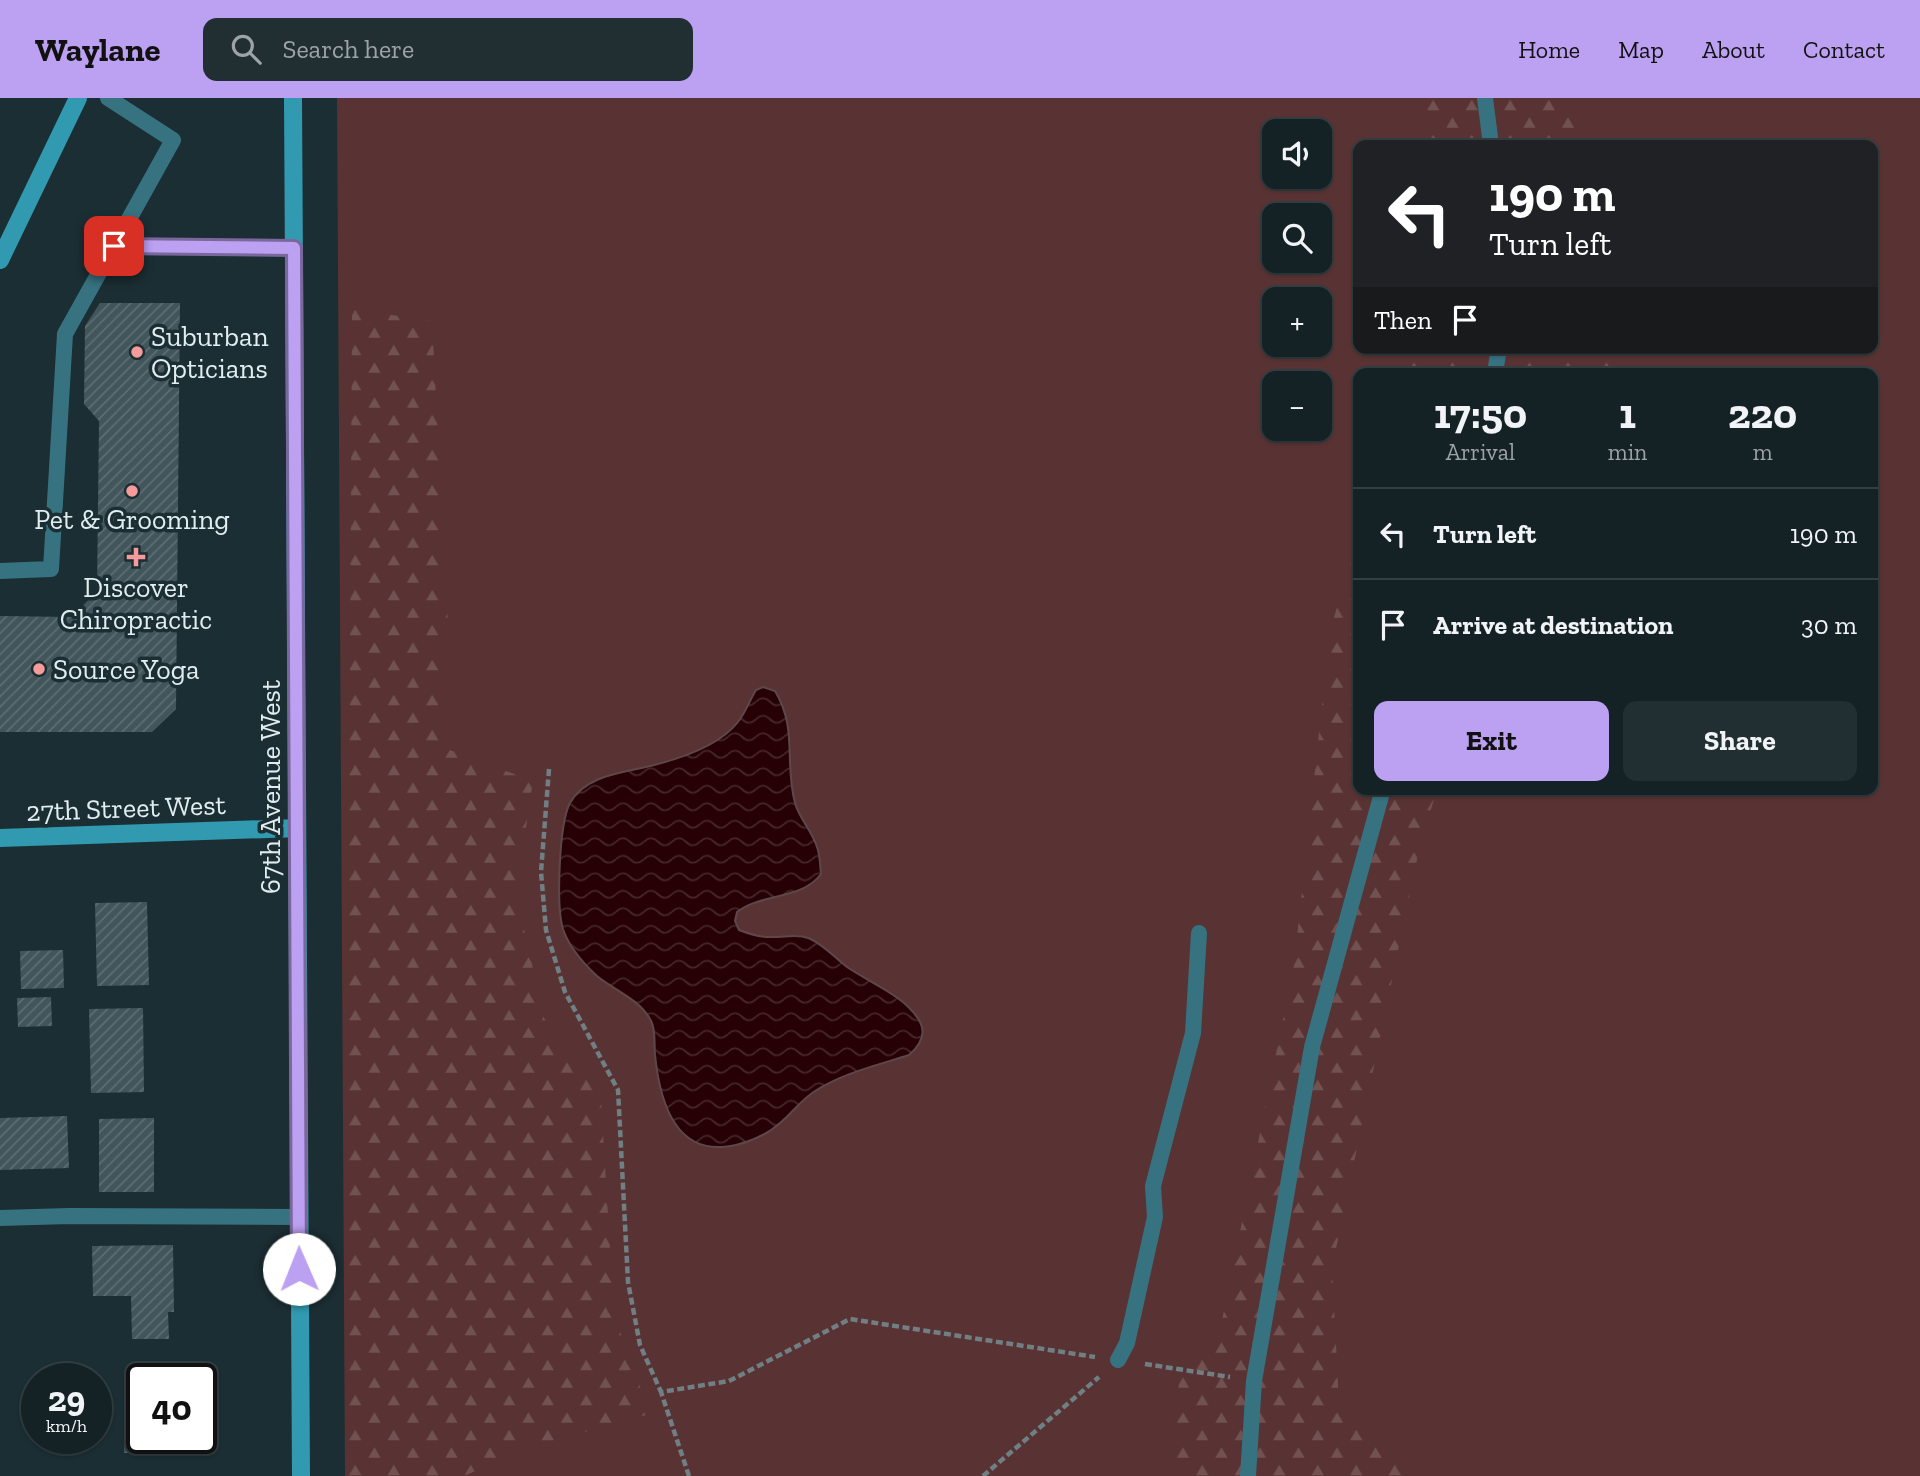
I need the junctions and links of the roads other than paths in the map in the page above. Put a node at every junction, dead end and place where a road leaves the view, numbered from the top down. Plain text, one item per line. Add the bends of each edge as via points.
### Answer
1 (78, 98) edge
2 (108, 98) edge
3 (293, 98) edge
4 (1485, 98) edge
5 (1490, 140) edge
6 (114, 246) junction
7 (294, 248) junction
8 (0, 260) edge
9 (0, 571) edge
10 (1381, 795) edge
11 (296, 828) junction
12 (0, 838) edge
13 (1199, 933) dead end
14 (298, 1217) junction
15 (0, 1218) edge
16 (1118, 1360) road end
17 (301, 1476) edge
18 (1248, 1476) edge

1 - 8 street
2 - 6 lane via 173,141
3 - 7 street, 67th Avenue West
4 - 5 lane
6 - 7 lane
6 - 9 lane via 65,334 51,569
7 - 11 street, 67th Avenue West
10 - 18 lane via 1312,1047 1254,1381
11 - 12 street, 27th Street West
11 - 14 street, 67th Avenue West
13 - 16 lane via 1192,1033 1153,1186 1155,1217 1127,1343
14 - 15 lane
14 - 17 street, 67th Avenue West

